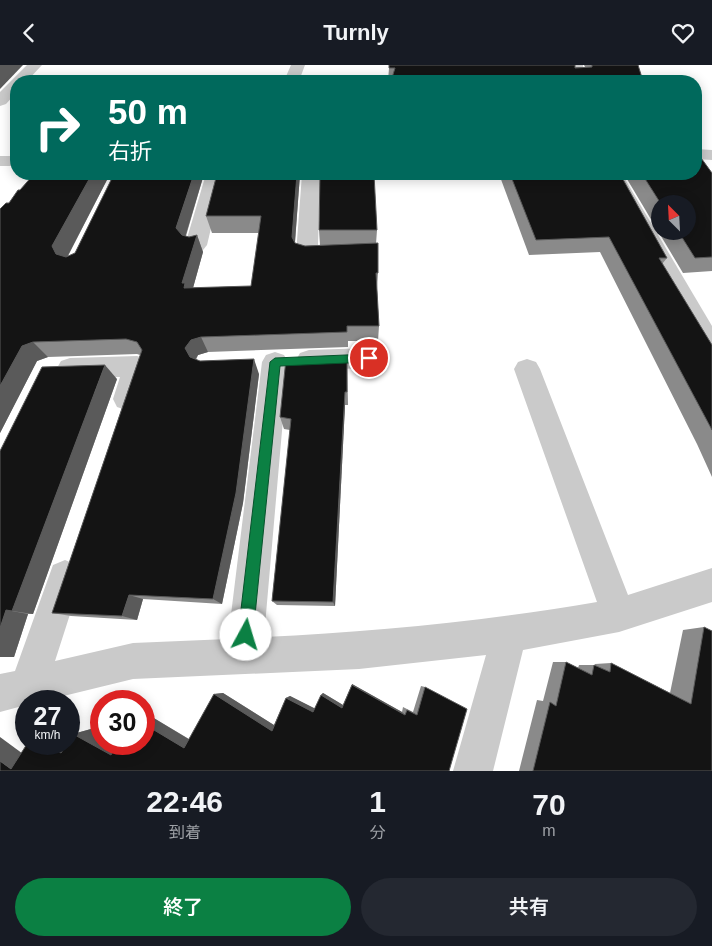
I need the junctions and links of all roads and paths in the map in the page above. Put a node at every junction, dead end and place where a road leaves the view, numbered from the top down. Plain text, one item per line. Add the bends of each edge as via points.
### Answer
1 (35, 65) edge
2 (25, 75) edge
3 (10, 90) edge
4 (0, 101) edge
5 (213, 180) edge
6 (310, 180) edge
7 (615, 180) edge
8 (196, 245) edge
9 (352, 253) edge
10 (712, 348) edge
11 (369, 358) dead end
12 (526, 369) dead end
13 (44, 378) edge
14 (118, 423) edge
15 (73, 555) edge
16 (712, 585) edge
17 (619, 615) junction
18 (508, 635) junction
19 (244, 654) junction
20 (14, 690) edge
21 (473, 771) edge

1 - 2 street
3 - 4 street
5 - 8 street
6 - 9 street via 307,254
7 - 10 street
11 - 19 street via 266,362
12 - 17 street
13 - 14 street via 48,369 137,366
15 - 20 street
16 - 17 street
17 - 18 street
18 - 19 street via 358,651
18 - 21 street
19 - 20 street via 133,661

